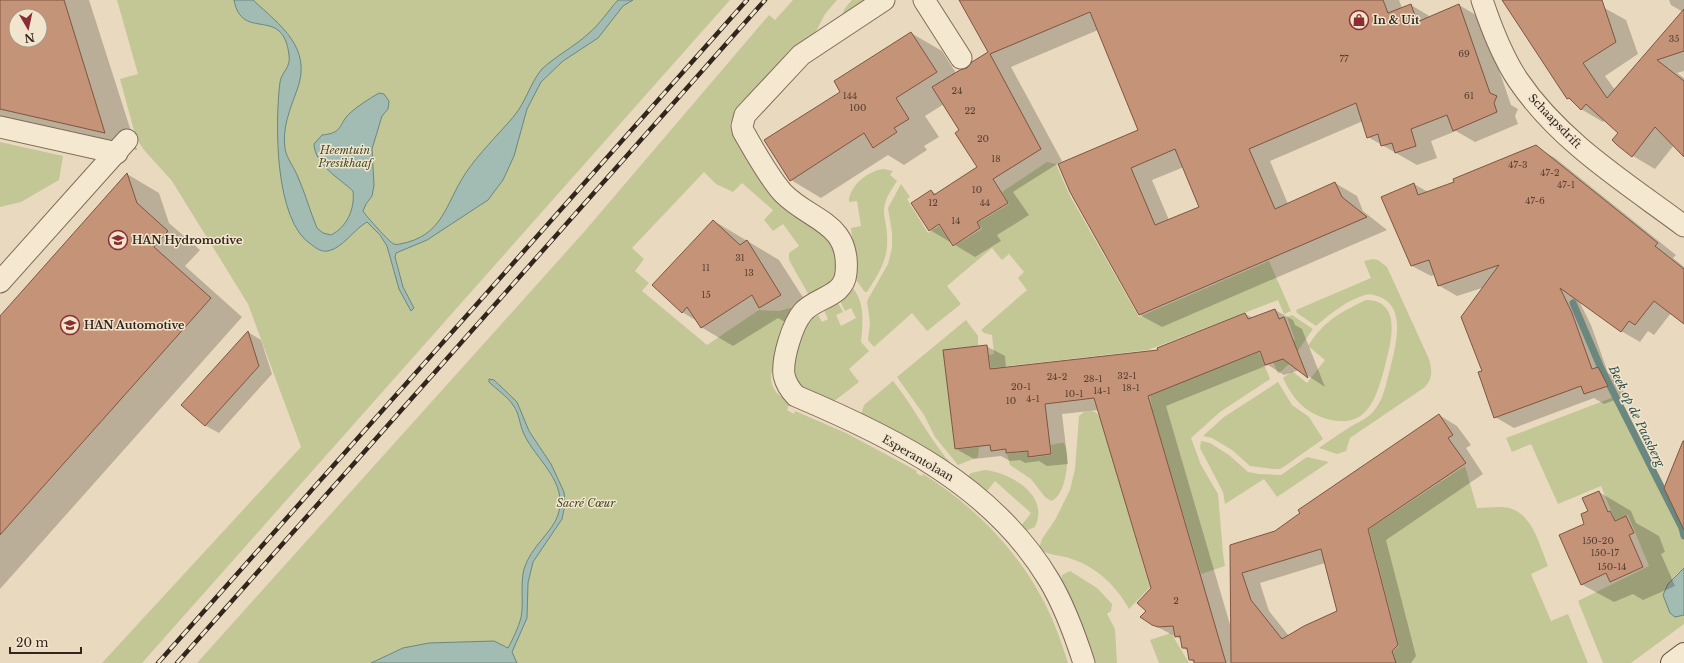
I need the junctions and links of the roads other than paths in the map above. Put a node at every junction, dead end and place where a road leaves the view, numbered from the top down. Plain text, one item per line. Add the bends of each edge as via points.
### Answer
1 (884, 0) edge
2 (924, 0) edge
3 (1482, 0) edge
4 (961, 58) dead end
5 (0, 126) edge
6 (1684, 226) edge
7 (0, 282) edge
8 (1684, 654) edge
9 (1084, 663) edge
10 (1672, 663) edge

1 - 9 street, Esperantolaan via 800,55 745,115 743,121 746,137 780,188 841,238 844,251 845,281 839,289 804,311 792,333 784,366 787,384 796,396 840,414 928,461 954,478 990,508 1047,576 1061,603
2 - 4 street
3 - 6 street, Schaapsdrift via 1517,79 1542,111 1572,142
5 - 7 street via 122,146
8 - 10 main road

